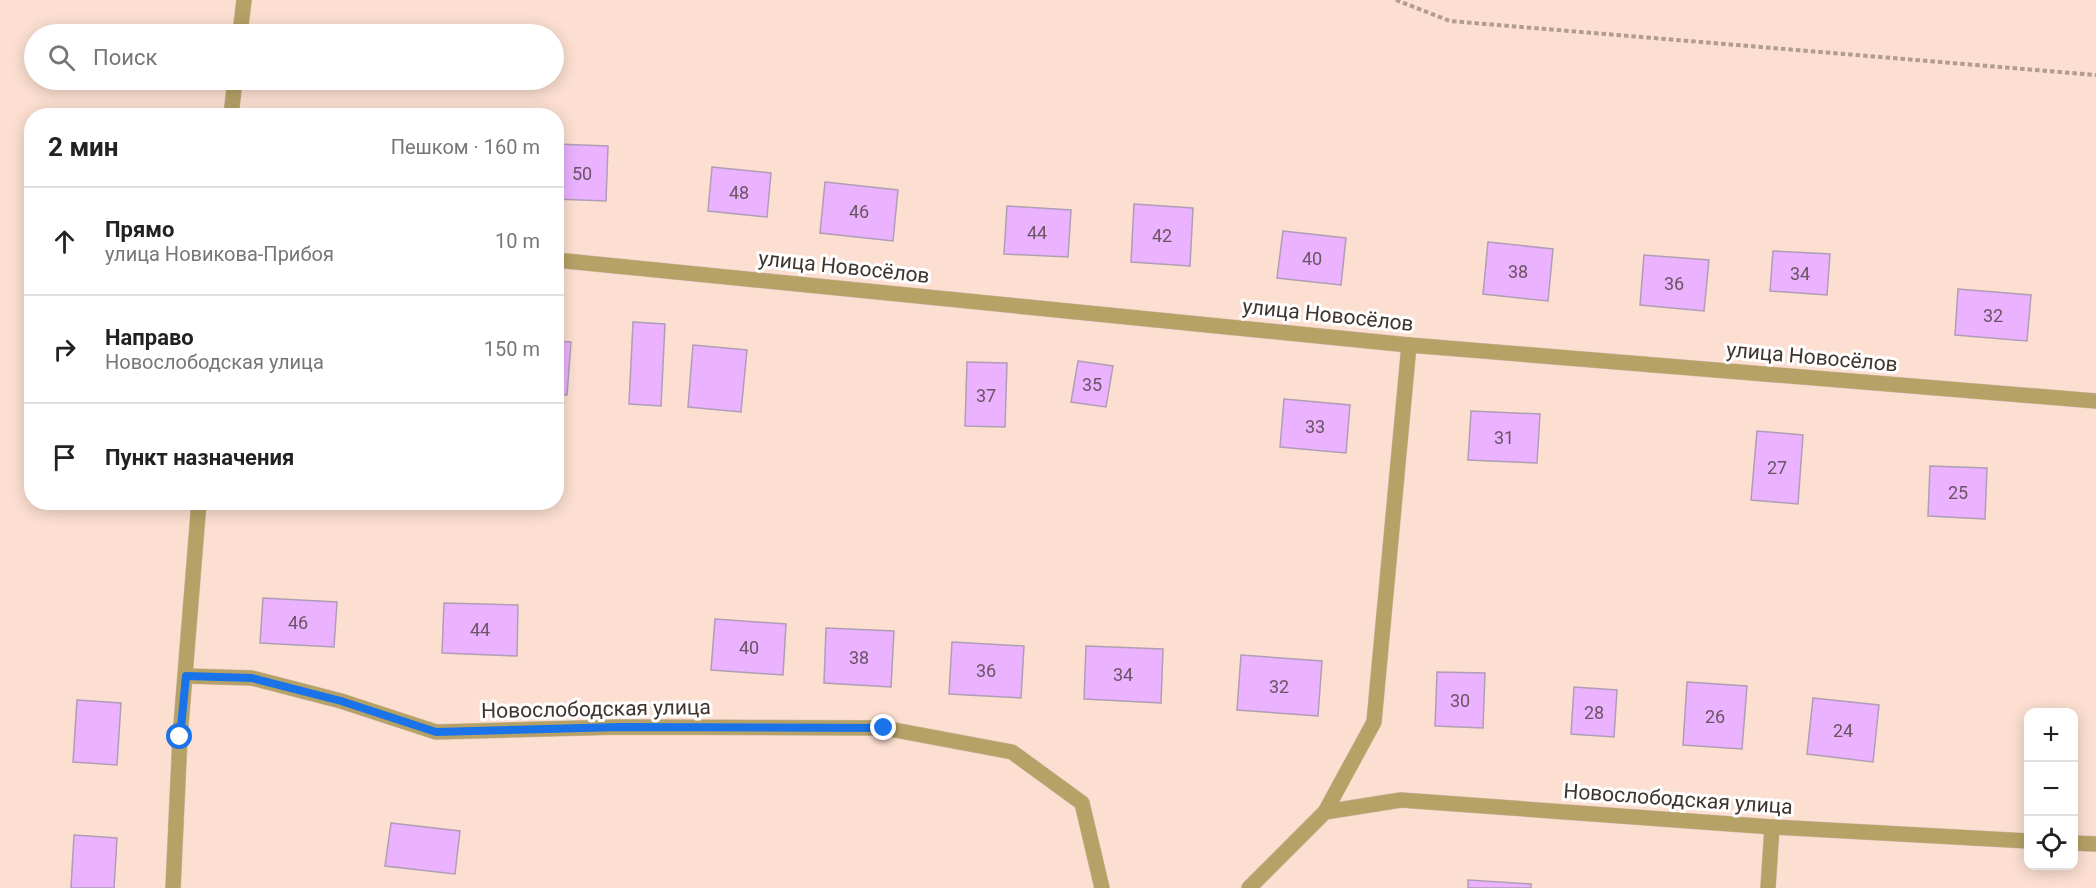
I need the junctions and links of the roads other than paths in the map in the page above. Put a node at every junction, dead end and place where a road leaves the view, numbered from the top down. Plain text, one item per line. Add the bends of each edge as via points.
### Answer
1 (244, 0) edge
2 (241, 24) edge
3 (234, 90) edge
4 (232, 108) edge
5 (564, 261) edge
6 (1409, 345) junction
7 (2096, 401) edge
8 (198, 510) edge
9 (186, 676) junction
10 (1325, 812) junction
11 (1772, 827) junction
12 (2024, 841) edge
13 (2078, 843) edge
14 (2096, 844) edge
15 (173, 888) edge
16 (1102, 888) edge
17 (1249, 888) edge
18 (1768, 888) edge

1 - 2 street
3 - 4 street
5 - 6 street, улица Новосёлов
6 - 7 street, улица Новосёлов
6 - 10 street via 1374,722
8 - 9 street
9 - 15 street
9 - 16 street, Новослободская улица via 252,678 436,732 620,727 884,728 1012,752 1082,803
10 - 11 street, Новослободская улица via 1401,800
10 - 17 street
11 - 12 street, Новослободская улица
11 - 18 street
13 - 14 street

